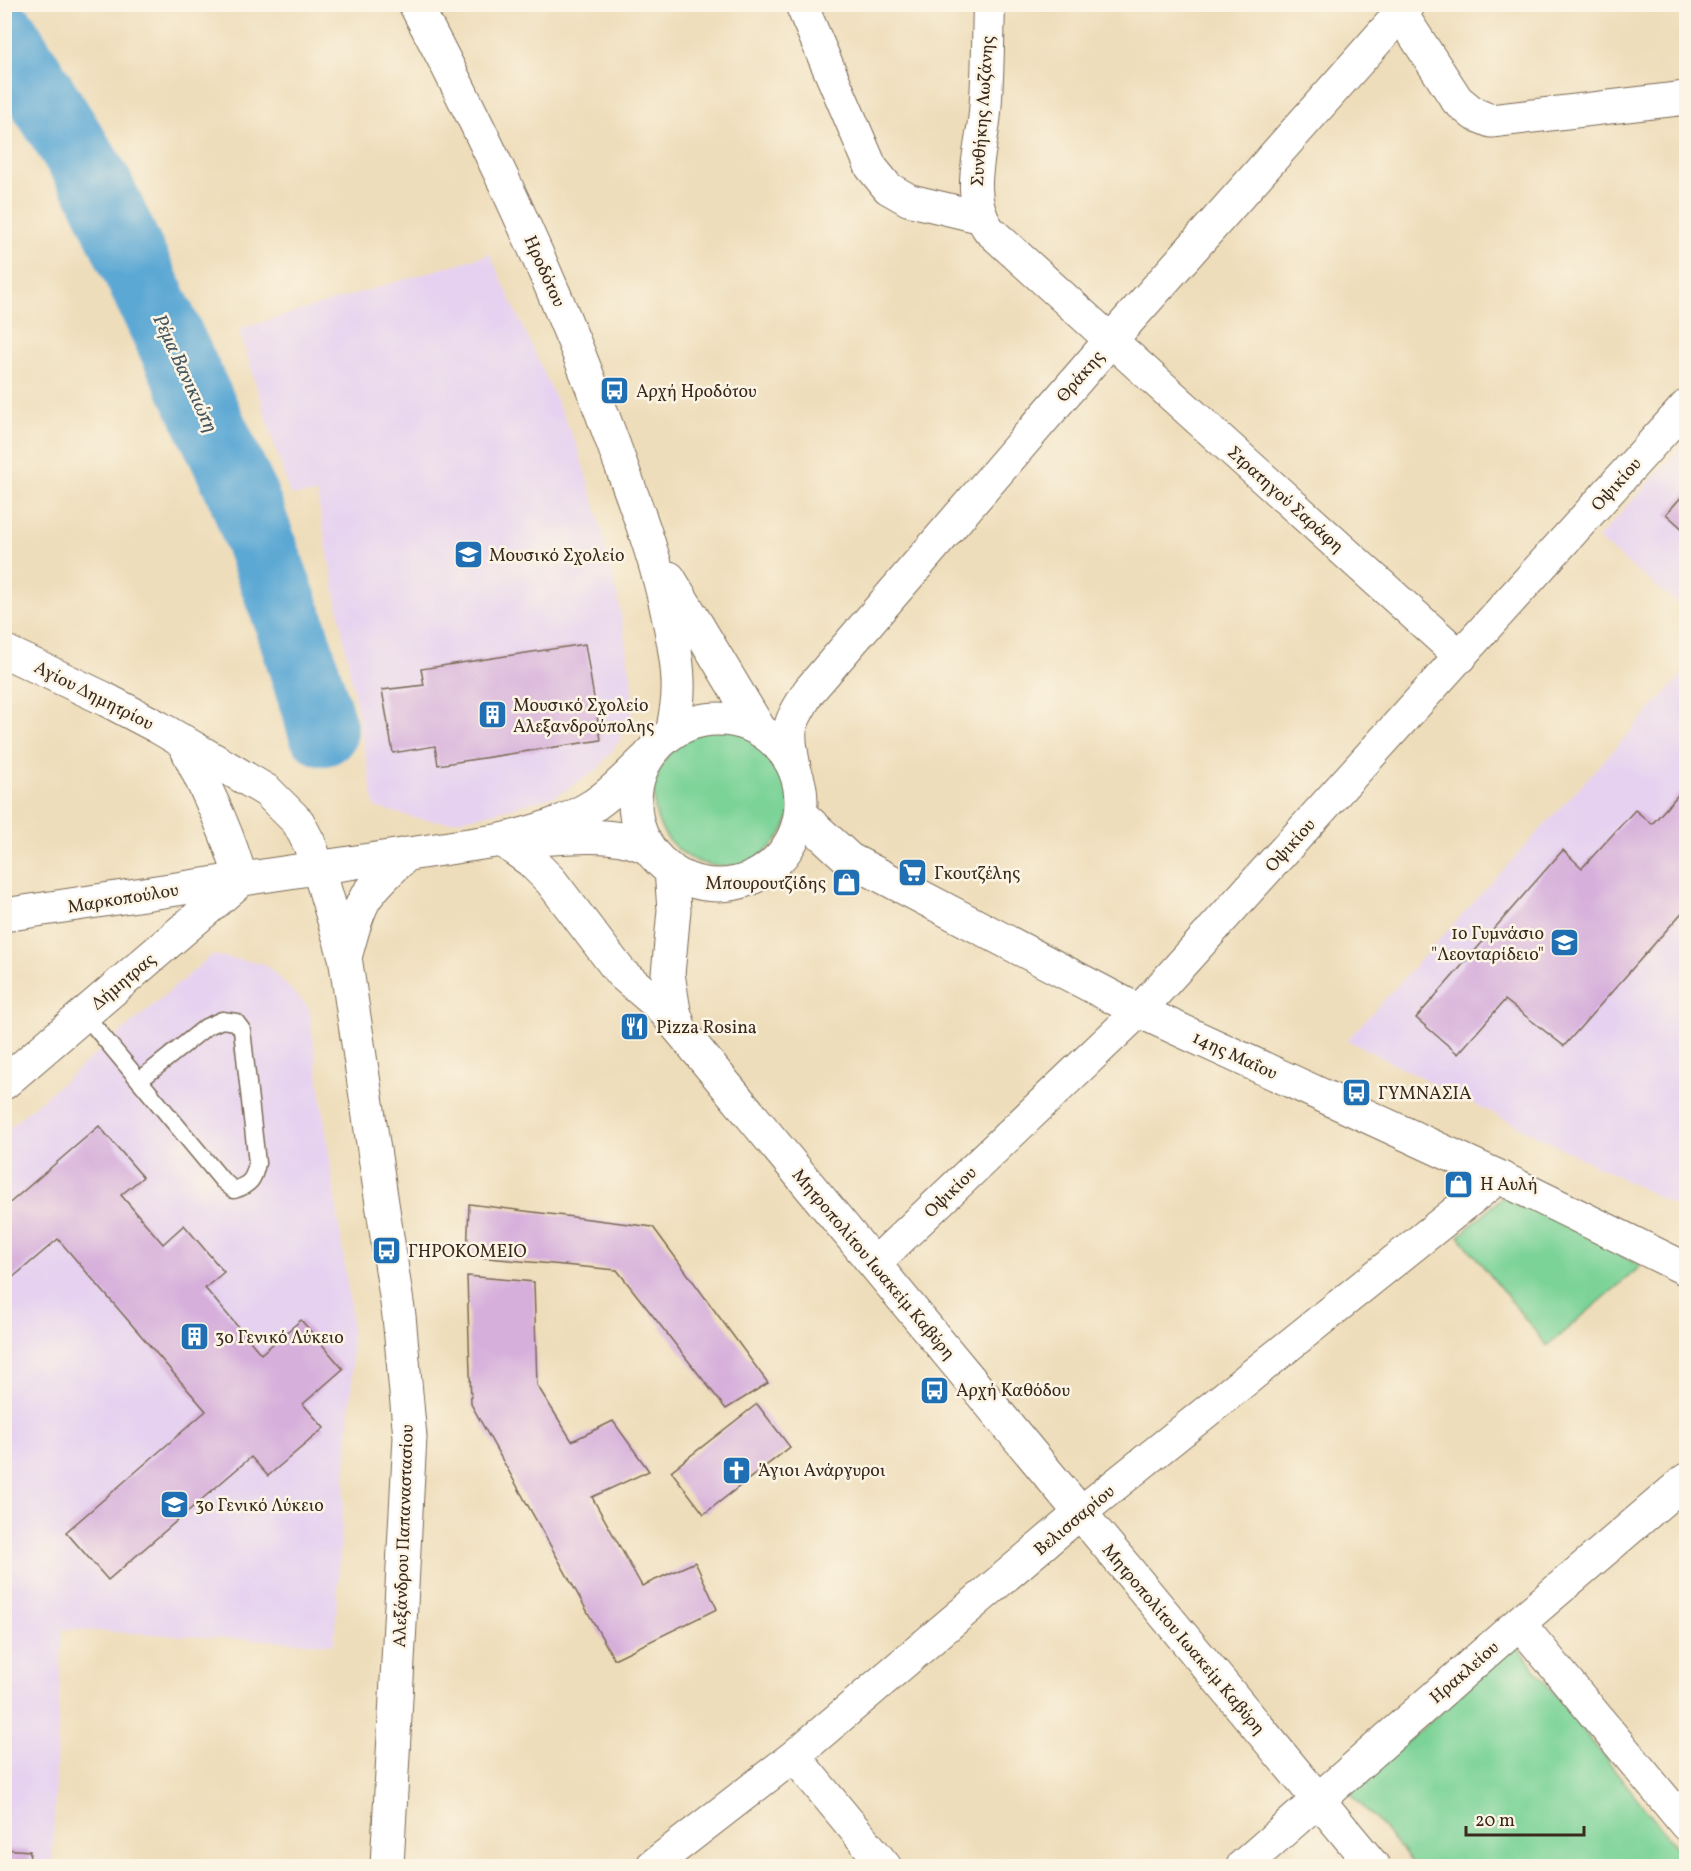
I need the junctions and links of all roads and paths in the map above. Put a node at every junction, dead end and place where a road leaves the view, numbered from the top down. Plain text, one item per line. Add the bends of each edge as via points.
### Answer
1 (415, 4) edge
2 (801, 4) edge
3 (989, 4) edge
4 (1400, 8) edge
5 (1686, 98) edge
6 (980, 218) junction
7 (1110, 341) junction
8 (1686, 406) edge
9 (651, 548) junction
10 (4, 651) edge
11 (1461, 657) junction
12 (760, 730) junction
13 (673, 732) junction
14 (183, 741) junction
15 (649, 755) junction
16 (794, 767) junction
17 (801, 815) junction
18 (502, 840) junction
19 (407, 854) junction
20 (660, 860) junction
21 (318, 867) junction
22 (241, 880) junction
23 (4, 915) edge
24 (345, 957) junction
25 (1139, 1011) junction
26 (84, 1014) junction
27 (680, 1030) junction
28 (140, 1080) junction
29 (4, 1083) edge
30 (1499, 1176) junction
31 (874, 1264) junction
32 (1686, 1269) edge
33 (1686, 1480) edge
34 (1080, 1513) junction
35 (1520, 1623) junction
36 (794, 1756) junction
37 (1318, 1801) junction
38 (1686, 1825) edge
39 (387, 1866) edge
40 (652, 1866) edge
41 (885, 1866) edge
42 (1243, 1866) edge
43 (1373, 1866) edge

1 - 9 street, Ηροδότου via 490,153 565,316
2 - 6 street via 871,167 888,188 909,200
3 - 6 street, Συνθήκης Λωζάνης via 985,112 976,176
4 - 5 street via 1457,100 1491,121
4 - 7 street, Θράκης
6 - 7 street via 999,241
7 - 11 street, Στρατηγού Σαράφη
7 - 16 street, Θράκης via 809,691 789,727
8 - 11 street, Οψικίου
9 - 12 street, Ηροδότου
9 - 13 street, Ηροδότου via 675,650 678,692
10 - 14 street, Αγίου Δημητρίου
11 - 25 street, Οψικίου
12 - 13 street via 716,719
12 - 16 street via 780,746
13 - 15 street
14 - 21 street, Αγίου Δημητρίου via 276,798 303,831
14 - 22 street via 223,825
15 - 18 street via 595,805 544,828
15 - 20 street via 638,778 634,803 638,827
16 - 17 street via 801,790
17 - 20 street via 792,841 774,863 751,879 724,885 696,882
17 - 25 street, 14ης Μαΐου via 849,859
18 - 19 street, Μαρκοπούλου
18 - 20 street via 585,837 638,843
18 - 27 street, Μητροπολίτου Ιωακείμ Καβύρη via 551,881 621,973 662,1008
19 - 21 street, Μαρκοπούλου
19 - 24 street, Αλεξάνδρου Παπαναστασίου via 365,900
20 - 27 street via 674,910 668,974
21 - 22 street, Μαρκοπούλου
21 - 24 street, Αλεξάνδρου Παπαναστασίου
22 - 23 street, Μαρκοπούλου
22 - 26 street, Δήμητρας
24 - 39 street, Αλεξάνδρου Παπαναστασίου via 399,1316 410,1437
25 - 30 street, 14ης Μαΐου
25 - 31 street, Οψικίου
26 - 28 lane
26 - 29 street, Δήμητρας
27 - 31 street, Μητροπολίτου Ιωακείμ Καβύρη
28 - 28 lane via 222,1180 234,1190 247,1186 257,1163 242,1030 236,1022 222,1020 206,1027
30 - 32 street, 14ης Μαΐου
30 - 34 street, Βελισσαρίου
31 - 34 street, Μητροπολίτου Ιωακείμ Καβύρη
33 - 35 street, Ηρακλείου
34 - 36 street, Βελισσαρίου
34 - 37 street, Μητροπολίτου Ιωακείμ Καβύρη
35 - 37 street, Ηρακλείου
35 - 38 street
36 - 40 street, Βελισσαρίου
36 - 41 street
37 - 42 street, Ηρακλείου
37 - 43 street, Μητροπολίτου Ιωακείμ Καβύρη

